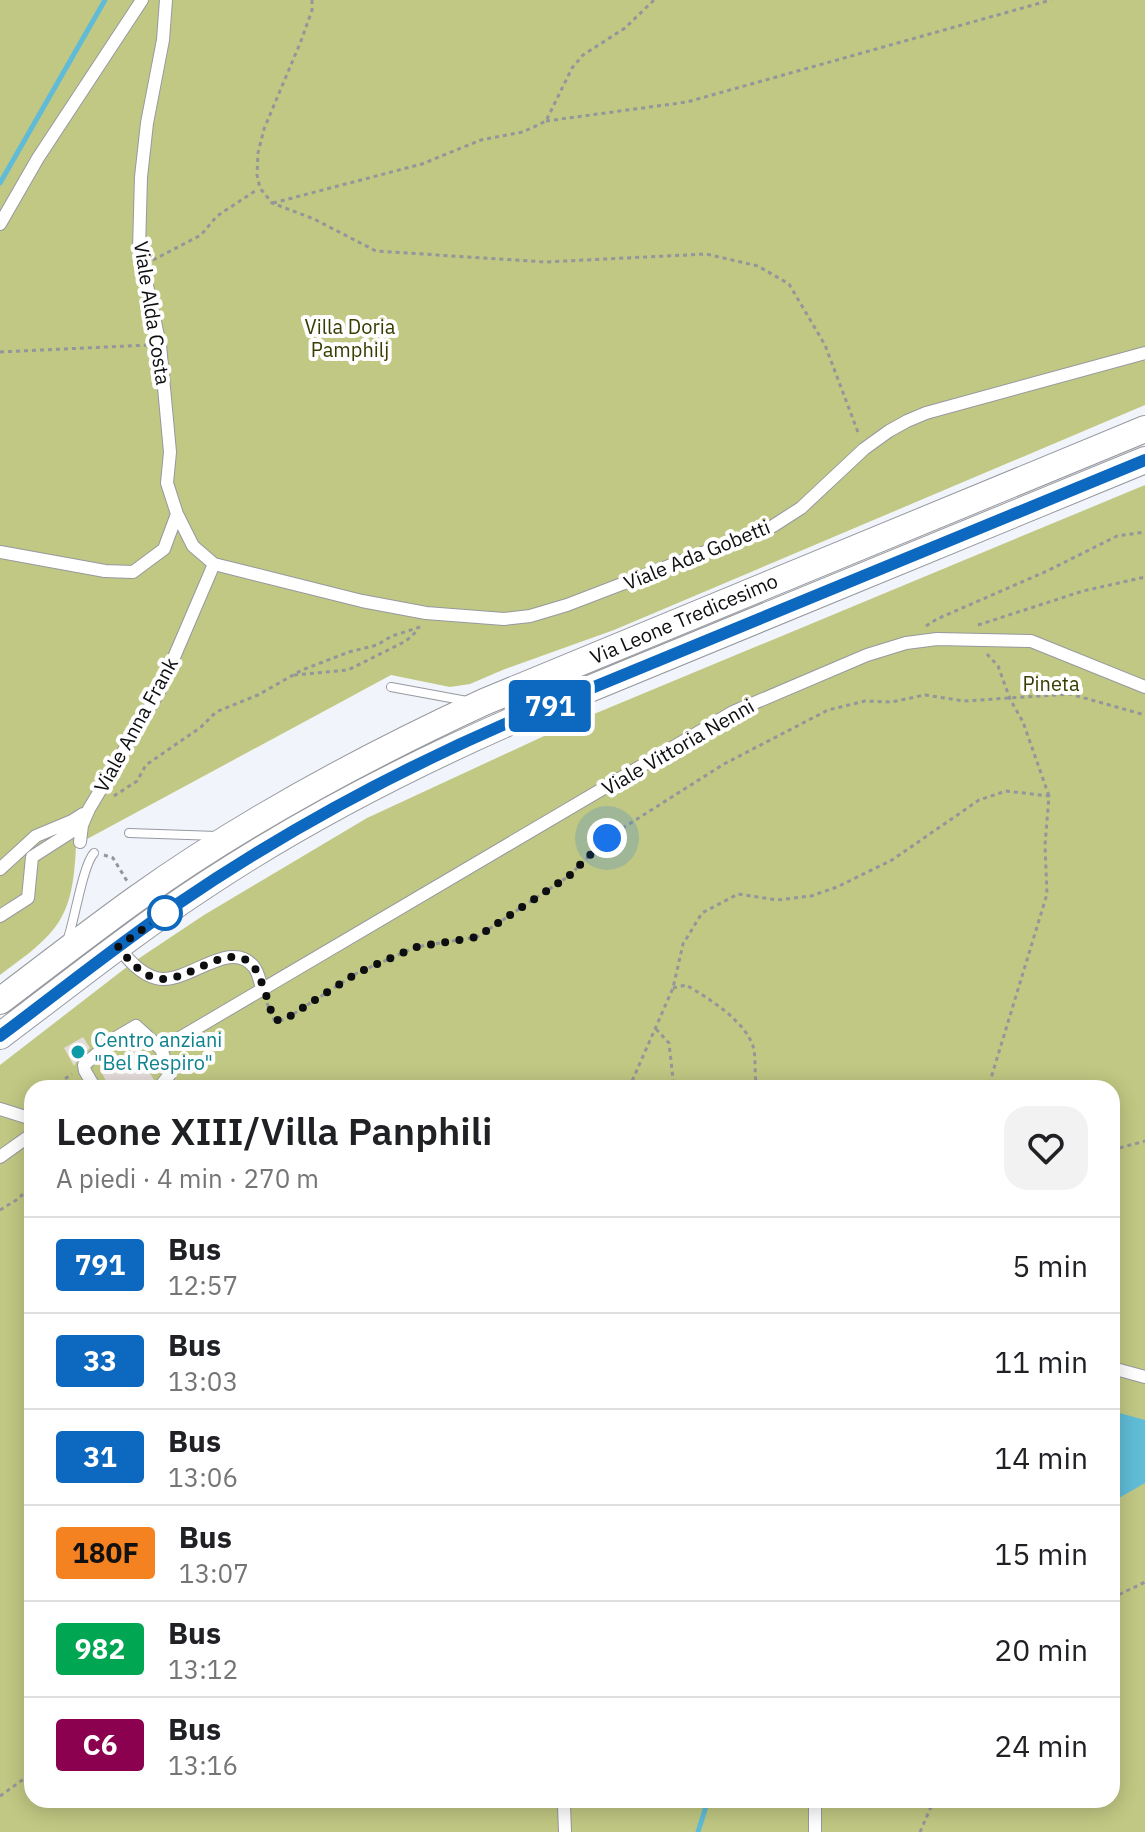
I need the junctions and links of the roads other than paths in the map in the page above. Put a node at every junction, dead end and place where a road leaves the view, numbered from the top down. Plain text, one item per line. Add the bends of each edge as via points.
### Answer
1 (142, 0) edge
2 (166, 0) edge
3 (0, 224) edge
4 (1145, 353) edge
5 (1145, 429) edge
6 (1145, 460) edge
7 (177, 514) junction
8 (0, 552) edge
9 (214, 564) junction
10 (391, 687) dead end
11 (1145, 687) edge
12 (484, 702) junction
13 (89, 809) junction
14 (82, 825) junction
15 (129, 833) dead end
16 (230, 837) junction
17 (80, 842) dead end
18 (94, 853) road end
19 (0, 869) edge
20 (0, 916) edge
21 (118, 947) junction
22 (63, 954) junction
23 (263, 991) junction
24 (0, 1001) edge
25 (0, 1036) edge
26 (161, 1049) junction
27 (90, 1080) edge
28 (165, 1080) edge
29 (0, 1109) edge
30 (24, 1116) edge
31 (24, 1140) edge
32 (0, 1157) edge
33 (1120, 1370) edge
34 (1145, 1377) edge
35 (564, 1808) edge
36 (815, 1808) edge
37 (565, 1832) edge
38 (815, 1832) edge

1 - 3 street
2 - 7 street, Viale Alda Costa via 141,177 139,249 160,345 170,452 167,483
4 - 9 street, Viale Ada Gobetti via 926,413 864,449 801,508 773,526 530,616 426,613
5 - 12 main road, Via Leone Tredicesimo
6 - 21 main road, Via Leone Tredicesimo via 428,759 276,841
7 - 8 street via 164,549 133,572
7 - 9 street, Viale Alda Costa via 193,546
9 - 13 street, Viale Anna Frank via 160,690
10 - 12 lane
11 - 23 street, Viale Vittoria Nenni via 1031,641 937,639 867,655 733,712
12 - 16 main road, Via Leone Tredicesimo via 381,751
13 - 14 street, Viale Anna Frank
13 - 19 street via 36,836
14 - 17 street, Viale Anna Frank
14 - 20 street via 32,857 28,898
15 - 16 lane
16 - 22 main road, Via Leone Tredicesimo
18 - 22 lane via 87,862
21 - 23 street via 143,972 162,979 178,978 217,960 243,959 255,968
21 - 25 main road, Via Leone Tredicesimo
22 - 24 main road, Via Leone Tredicesimo
23 - 26 street, Viale Vittoria Nenni
26 - 27 street via 136,1026 84,1065
26 - 28 street via 170,1074
29 - 30 street
31 - 32 street
33 - 34 street
35 - 37 street
36 - 38 street

